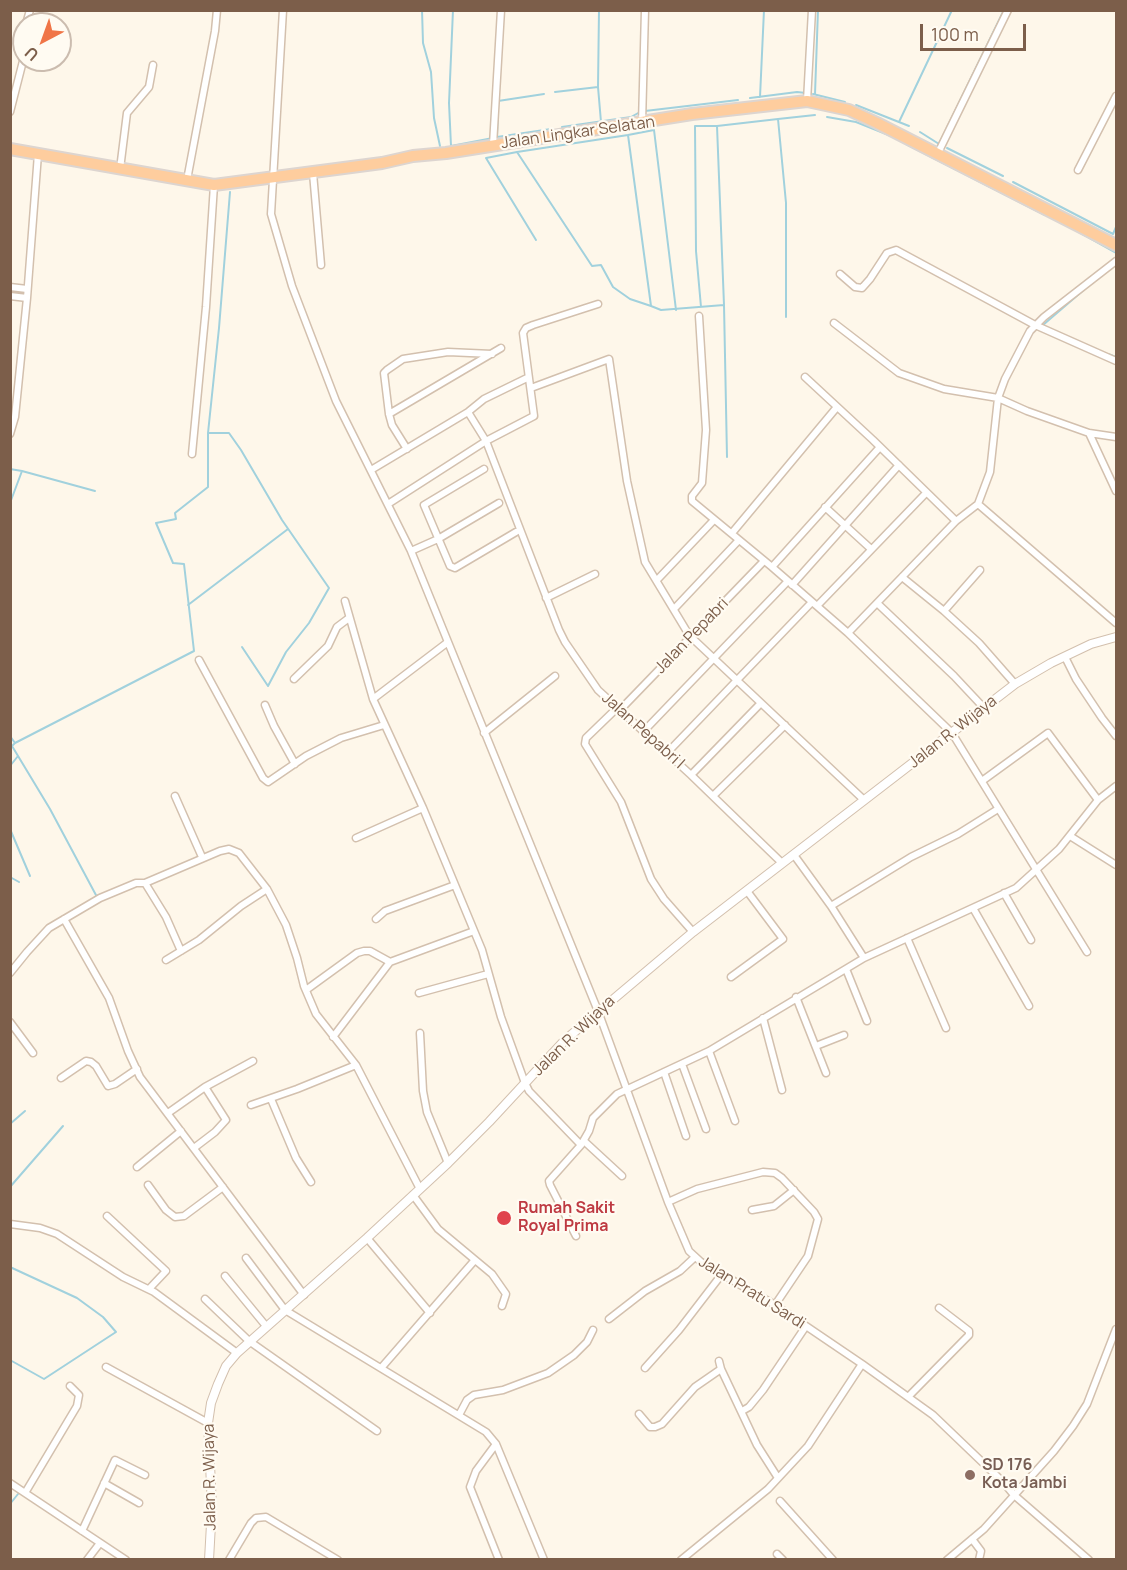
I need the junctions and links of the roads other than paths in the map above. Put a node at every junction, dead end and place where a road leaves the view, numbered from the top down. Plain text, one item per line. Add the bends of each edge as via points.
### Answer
1 (217, 10) edge
2 (283, 10) edge
3 (501, 10) edge
4 (645, 10) edge
5 (812, 10) edge
6 (1008, 10) edge
7 (153, 65) dead end
8 (14, 85) edge
9 (1116, 96) edge
10 (807, 101) junction
11 (10, 112) edge
12 (642, 124) junction
13 (493, 145) junction
14 (10, 149) edge
15 (938, 153) junction
16 (38, 154) junction
17 (120, 169) junction
18 (1078, 170) dead end
19 (313, 172) junction
20 (273, 178) junction
21 (187, 181) junction
22 (214, 185) junction
23 (1116, 245) edge
24 (1116, 261) edge
25 (321, 265) dead end
26 (840, 274) dead end
27 (10, 287) edge
28 (27, 289) junction
29 (10, 296) edge
30 (27, 298) junction
31 (598, 304) dead end
32 (699, 316) dead end
33 (834, 323) dead end
34 (1035, 325) junction
35 (501, 348) dead end
36 (492, 354) junction
37 (1116, 361) edge
38 (805, 377) dead end
39 (527, 378) junction
40 (531, 388) junction
41 (998, 398) junction
42 (837, 407) junction
43 (468, 411) junction
44 (389, 414) junction
45 (13, 417) edge
46 (1089, 433) junction
47 (10, 434) edge
48 (1116, 437) edge
49 (486, 441) junction
50 (880, 447) junction
51 (407, 449) junction
52 (192, 454) dead end
53 (899, 465) junction
54 (484, 469) dead end
55 (370, 470) junction
56 (1116, 491) edge
57 (926, 493) junction
58 (499, 503) dead end
59 (388, 504) junction
60 (978, 504) junction
61 (825, 507) junction
62 (713, 521) junction
63 (956, 521) junction
64 (845, 525) junction
65 (516, 532) dead end
66 (732, 533) junction
67 (438, 539) junction
68 (739, 540) junction
69 (871, 549) junction
70 (411, 551) junction
71 (764, 561) junction
72 (772, 567) junction
73 (980, 570) dead end
74 (595, 574) dead end
75 (902, 577) junction
76 (657, 580) junction
77 (790, 583) junction
78 (546, 598) junction
79 (345, 601) dead end
80 (877, 603) junction
81 (815, 604) junction
82 (674, 609) junction
83 (944, 611) junction
84 (349, 618) junction
85 (1116, 623) edge
86 (848, 633) junction
87 (691, 637) junction
88 (1116, 637) edge
89 (448, 642) junction
90 (714, 657) junction
91 (1065, 657) junction
92 (199, 660) dead end
93 (555, 676) dead end
94 (294, 679) dead end
95 (739, 681) junction
96 (1015, 684) junction
97 (373, 699) junction
98 (761, 703) junction
99 (265, 705) dead end
100 (984, 708) junction
101 (618, 710) junction
102 (384, 725) junction
103 (785, 725) junction
104 (643, 732) junction
105 (484, 733) junction
106 (952, 733) junction
107 (1116, 736) edge
108 (667, 753) junction
109 (295, 764) junction
110 (691, 775) junction
111 (982, 781) junction
112 (1116, 786) edge
113 (175, 796) dead end
114 (713, 796) junction
115 (864, 800) junction
116 (1098, 800) junction
117 (423, 808) junction
118 (999, 809) junction
119 (1070, 836) junction
120 (356, 838) dead end
121 (794, 855) junction
122 (202, 857) junction
123 (782, 863) junction
124 (1116, 865) edge
125 (1036, 871) junction
126 (145, 883) junction
127 (455, 885) junction
128 (267, 889) junction
129 (747, 891) junction
130 (1004, 893) junction
131 (831, 906) junction
132 (973, 908) junction
133 (64, 919) junction
134 (376, 919) dead end
135 (474, 931) junction
136 (693, 932) junction
137 (907, 938) junction
138 (1031, 940) dead end
139 (181, 951) junction
140 (1087, 952) dead end
141 (864, 958) junction
142 (166, 960) dead end
143 (390, 962) junction
144 (846, 969) junction
145 (10, 973) edge
146 (488, 974) junction
147 (731, 977) dead end
148 (306, 990) junction
149 (419, 993) dead end
150 (796, 997) junction
151 (1029, 1006) dead end
152 (598, 1011) junction
153 (763, 1018) junction
154 (867, 1021) dead end
155 (10, 1022) edge
156 (946, 1028) dead end
157 (420, 1033) dead end
158 (844, 1035) dead end
159 (333, 1037) junction
160 (816, 1046) junction
161 (709, 1051) junction
162 (33, 1053) dead end
163 (253, 1061) dead end
164 (682, 1064) junction
165 (356, 1065) junction
166 (137, 1069) junction
167 (664, 1072) junction
168 (826, 1073) dead end
169 (61, 1078) dead end
170 (525, 1083) junction
171 (205, 1087) junction
172 (625, 1089) junction
173 (782, 1090) dead end
174 (271, 1099) junction
175 (251, 1105) dead end
176 (168, 1113) junction
177 (735, 1121) dead end
178 (706, 1130) dead end
179 (181, 1131) junction
180 (686, 1136) dead end
181 (582, 1143) junction
182 (194, 1148) junction
183 (448, 1163) junction
184 (137, 1167) dead end
185 (622, 1176) dead end
186 (311, 1182) dead end
187 (148, 1185) dead end
188 (223, 1187) junction
189 (420, 1189) junction
190 (794, 1190) junction
191 (413, 1195) junction
192 (668, 1202) junction
193 (752, 1210) dead end
194 (107, 1216) dead end
195 (10, 1224) edge
196 (576, 1236) dead end
197 (367, 1238) junction
198 (694, 1257) junction
199 (246, 1258) dead end
200 (474, 1261) junction
201 (722, 1275) junction
202 (225, 1276) dead end
203 (149, 1289) junction
204 (304, 1295) junction
205 (206, 1299) dead end
206 (775, 1305) junction
207 (502, 1306) dead end
208 (939, 1308) dead end
209 (285, 1310) junction
210 (430, 1313) junction
211 (609, 1319) dead end
212 (266, 1326) junction
213 (806, 1326) junction
214 (1116, 1329) edge
215 (593, 1330) dead end
216 (249, 1341) junction
217 (237, 1353) junction
218 (719, 1361) dead end
219 (862, 1364) junction
220 (106, 1367) dead end
221 (382, 1367) junction
222 (645, 1368) dead end
223 (720, 1369) junction
224 (70, 1386) dead end
225 (908, 1397) junction
226 (742, 1412) junction
227 (639, 1414) dead end
228 (459, 1415) junction
229 (208, 1423) junction
230 (377, 1431) dead end
231 (496, 1444) junction
232 (145, 1475) dead end
233 (778, 1478) junction
234 (10, 1483) edge
235 (104, 1483) junction
236 (25, 1493) junction
237 (1014, 1495) junction
238 (780, 1502) dead end
239 (138, 1503) dead end
240 (82, 1532) junction
241 (972, 1539) junction
242 (100, 1543) junction
243 (777, 1554) dead end
244 (87, 1560) edge
245 (126, 1560) edge
246 (208, 1560) edge
247 (229, 1560) edge
248 (338, 1560) edge
249 (499, 1560) edge
250 (544, 1560) edge
251 (681, 1560) edge
252 (783, 1560) edge
253 (833, 1560) edge
254 (947, 1560) edge
255 (979, 1560) edge
256 (1089, 1560) edge

1 - 21 street
2 - 20 street, Jalan Pratu Sardi
3 - 13 street
4 - 12 street
5 - 10 street
6 - 15 street
7 - 17 street via 149,87 127,113
8 - 11 street
9 - 18 street
10 - 12 highway, Jalan Lingkar Selatan via 692,114
10 - 15 highway, Jalan Lingkar Selatan via 849,110
12 - 13 highway, Jalan Lingkar Selatan
13 - 19 highway, Jalan Lingkar Selatan
14 - 16 highway, Jalan Lingkar Selatan
15 - 23 highway, Jalan Lingkar Selatan
16 - 17 highway, Jalan Lingkar Selatan
16 - 28 street
17 - 21 highway, Jalan Lingkar Selatan
19 - 20 highway, Jalan Lingkar Selatan
19 - 25 street
20 - 22 highway, Jalan Lingkar Selatan
20 - 55 street, Jalan Pratu Sardi via 271,214 292,286 336,401
21 - 22 highway, Jalan Lingkar Selatan
22 - 52 street
24 - 34 street
26 - 34 street via 862,288 887,253 896,250
27 - 28 street
28 - 30 street
29 - 30 street
30 - 45 street
31 - 39 street via 526,328 523,333
32 - 62 street via 706,430 702,483 691,499
33 - 41 street via 899,373 944,390
34 - 37 street
34 - 41 street via 1023,341
35 - 36 street
36 - 44 street
36 - 44 street via 448,352 404,359 384,373
38 - 42 street
39 - 40 street
39 - 43 street
40 - 49 street via 534,416
40 - 76 street via 609,359 642,553
41 - 46 street
41 - 60 street via 990,472
42 - 50 street
42 - 66 street
43 - 49 street, Jalan Pepabri I
43 - 51 street
44 - 51 street
45 - 47 street
46 - 48 street
46 - 56 street
49 - 59 street
49 - 78 street, Jalan Pepabri I
50 - 53 street
50 - 61 street
51 - 55 street
53 - 57 street
53 - 64 street
54 - 67 street via 426,504 424,509
55 - 59 street, Jalan Pratu Sardi
57 - 63 street
57 - 69 street
58 - 67 street
59 - 70 street, Jalan Pratu Sardi
60 - 63 street
60 - 85 street
61 - 64 street
61 - 72 street
62 - 66 street
62 - 76 street
63 - 75 street
64 - 69 street
64 - 77 street
65 - 67 street via 454,569
66 - 68 street
67 - 70 street
68 - 71 street
68 - 82 street
69 - 81 street
70 - 89 street, Jalan Pratu Sardi
71 - 72 street
71 - 87 street, Jalan Pepabri
72 - 77 street
73 - 83 street
74 - 78 street
75 - 80 street
75 - 83 street
76 - 82 street
77 - 81 street
77 - 90 street
78 - 101 street, Jalan Pepabri I via 565,642 598,690
79 - 84 street
80 - 86 street
80 - 100 street
81 - 86 street
81 - 95 street
82 - 87 street
83 - 96 street
84 - 94 street via 337,627 328,646
84 - 97 street
86 - 106 street
87 - 90 street
87 - 101 street, Jalan Pepabri
88 - 91 street, Jalan R. Wijaya
89 - 97 street
89 - 105 street, Jalan Pratu Sardi
90 - 95 street
90 - 104 street
91 - 96 street, Jalan R. Wijaya
91 - 107 street
92 - 109 street via 263,778 272,781
93 - 105 street
95 - 98 street
95 - 108 street
96 - 100 street, Jalan R. Wijaya
97 - 102 street
98 - 103 street
98 - 110 street
99 - 109 street
100 - 106 street, Jalan R. Wijaya
101 - 104 street, Jalan Pepabri I
101 - 136 street, Jalan Pepabri via 586,738 585,744 621,802 651,879
102 - 109 street via 341,738
102 - 117 street
103 - 114 street
103 - 115 street
104 - 108 street, Jalan Pepabri I
105 - 152 street, Jalan Pratu Sardi
106 - 111 street
106 - 115 street, Jalan R. Wijaya
108 - 110 street, Jalan Pepabri I
110 - 114 street, Jalan Pepabri I
111 - 116 street via 1049,733
111 - 118 street
112 - 116 street
113 - 122 street
114 - 123 street, Jalan Pepabri I
115 - 121 street, Jalan R. Wijaya
116 - 119 street
117 - 120 street
117 - 127 street
118 - 125 street
118 - 131 street
119 - 124 street
119 - 125 street
121 - 123 street, Jalan R. Wijaya
121 - 131 street
122 - 126 street
122 - 128 street via 229,849 239,853
123 - 129 street, Jalan R. Wijaya
125 - 130 street
125 - 140 street
126 - 133 street via 100,898
126 - 139 street
127 - 134 street via 385,911
127 - 135 street
128 - 139 street
128 - 148 street via 286,925
129 - 136 street, Jalan R. Wijaya
129 - 147 street via 783,939
130 - 132 street
130 - 138 street
131 - 141 street
132 - 137 street
132 - 151 street
133 - 145 street via 49,928
133 - 166 street via 109,998
135 - 143 street
135 - 146 street
136 - 152 street, Jalan R. Wijaya
137 - 141 street
137 - 156 street
139 - 142 street
141 - 144 street
143 - 148 street via 369,951 357,953
143 - 159 street
144 - 150 street
144 - 154 street
146 - 149 street
146 - 170 street
148 - 159 street via 316,1014
150 - 153 street
150 - 160 street
152 - 170 street, Jalan R. Wijaya
152 - 172 street, Jalan Pratu Sardi
153 - 161 street
153 - 173 street
155 - 162 street
157 - 183 street via 427,1112
158 - 160 street
159 - 165 street
160 - 168 street
161 - 164 street
161 - 177 street
163 - 171 street
164 - 167 street
164 - 178 street
165 - 174 street
165 - 189 street
166 - 169 street via 108,1086 96,1066 86,1061
166 - 176 street
167 - 172 street
167 - 180 street
170 - 181 street
170 - 183 street, Jalan R. Wijaya
171 - 176 street
171 - 182 street via 226,1120
172 - 181 street via 593,1118
172 - 192 street, Jalan Pratu Sardi
174 - 175 street
174 - 186 street via 296,1158
176 - 179 street
179 - 182 street
179 - 184 street
181 - 185 street
181 - 196 street via 549,1181
182 - 188 street
183 - 189 street, Jalan R. Wijaya
187 - 188 street via 175,1217 184,1216
188 - 204 street
189 - 191 street, Jalan R. Wijaya
190 - 192 street via 771,1172 697,1189
190 - 193 street via 774,1206
190 - 206 street via 814,1212 817,1223 808,1256
191 - 197 street, Jalan R. Wijaya
191 - 200 street via 438,1229
192 - 198 street, Jalan Pratu Sardi
194 - 203 street via 166,1271
195 - 203 street via 57,1234 123,1277
197 - 204 street, Jalan R. Wijaya
197 - 210 street
198 - 201 street, Jalan Pratu Sardi
198 - 211 street
199 - 209 street
200 - 207 street via 492,1274 506,1293
200 - 210 street
201 - 206 street, Jalan Pratu Sardi
201 - 222 street
202 - 212 street
203 - 217 street
204 - 209 street, Jalan R. Wijaya
205 - 216 street
206 - 213 street, Jalan Pratu Sardi
208 - 225 street via 969,1335
209 - 212 street, Jalan R. Wijaya
209 - 221 street
210 - 221 street
212 - 216 street, Jalan R. Wijaya
213 - 219 street, Jalan Pratu Sardi
213 - 226 street via 763,1390
214 - 237 street via 1087,1404 1054,1451
215 - 228 street via 574,1355 548,1373 503,1390 474,1395
216 - 217 street, Jalan R. Wijaya
216 - 230 street
217 - 229 street, Jalan R. Wijaya via 218,1384
218 - 223 street
219 - 225 street, Jalan Pratu Sardi
219 - 233 street via 808,1446
220 - 229 street
221 - 228 street
223 - 226 street
223 - 227 street via 695,1387 663,1424 650,1427
224 - 236 street via 79,1395 77,1406
225 - 237 street, Jalan Pratu Sardi via 933,1415
226 - 233 street
228 - 231 street via 486,1432
229 - 246 street, Jalan R. Wijaya via 212,1506
231 - 249 street via 476,1471 470,1487
231 - 250 street
232 - 235 street via 115,1460
233 - 251 street
234 - 236 street
235 - 239 street
235 - 240 street
236 - 240 street
237 - 241 street
237 - 256 street, Jalan Pratu Sardi
238 - 253 street
240 - 242 street
241 - 254 street
241 - 255 street via 981,1551
242 - 244 street
242 - 245 street
243 - 252 street
247 - 248 street via 250,1523 266,1517

